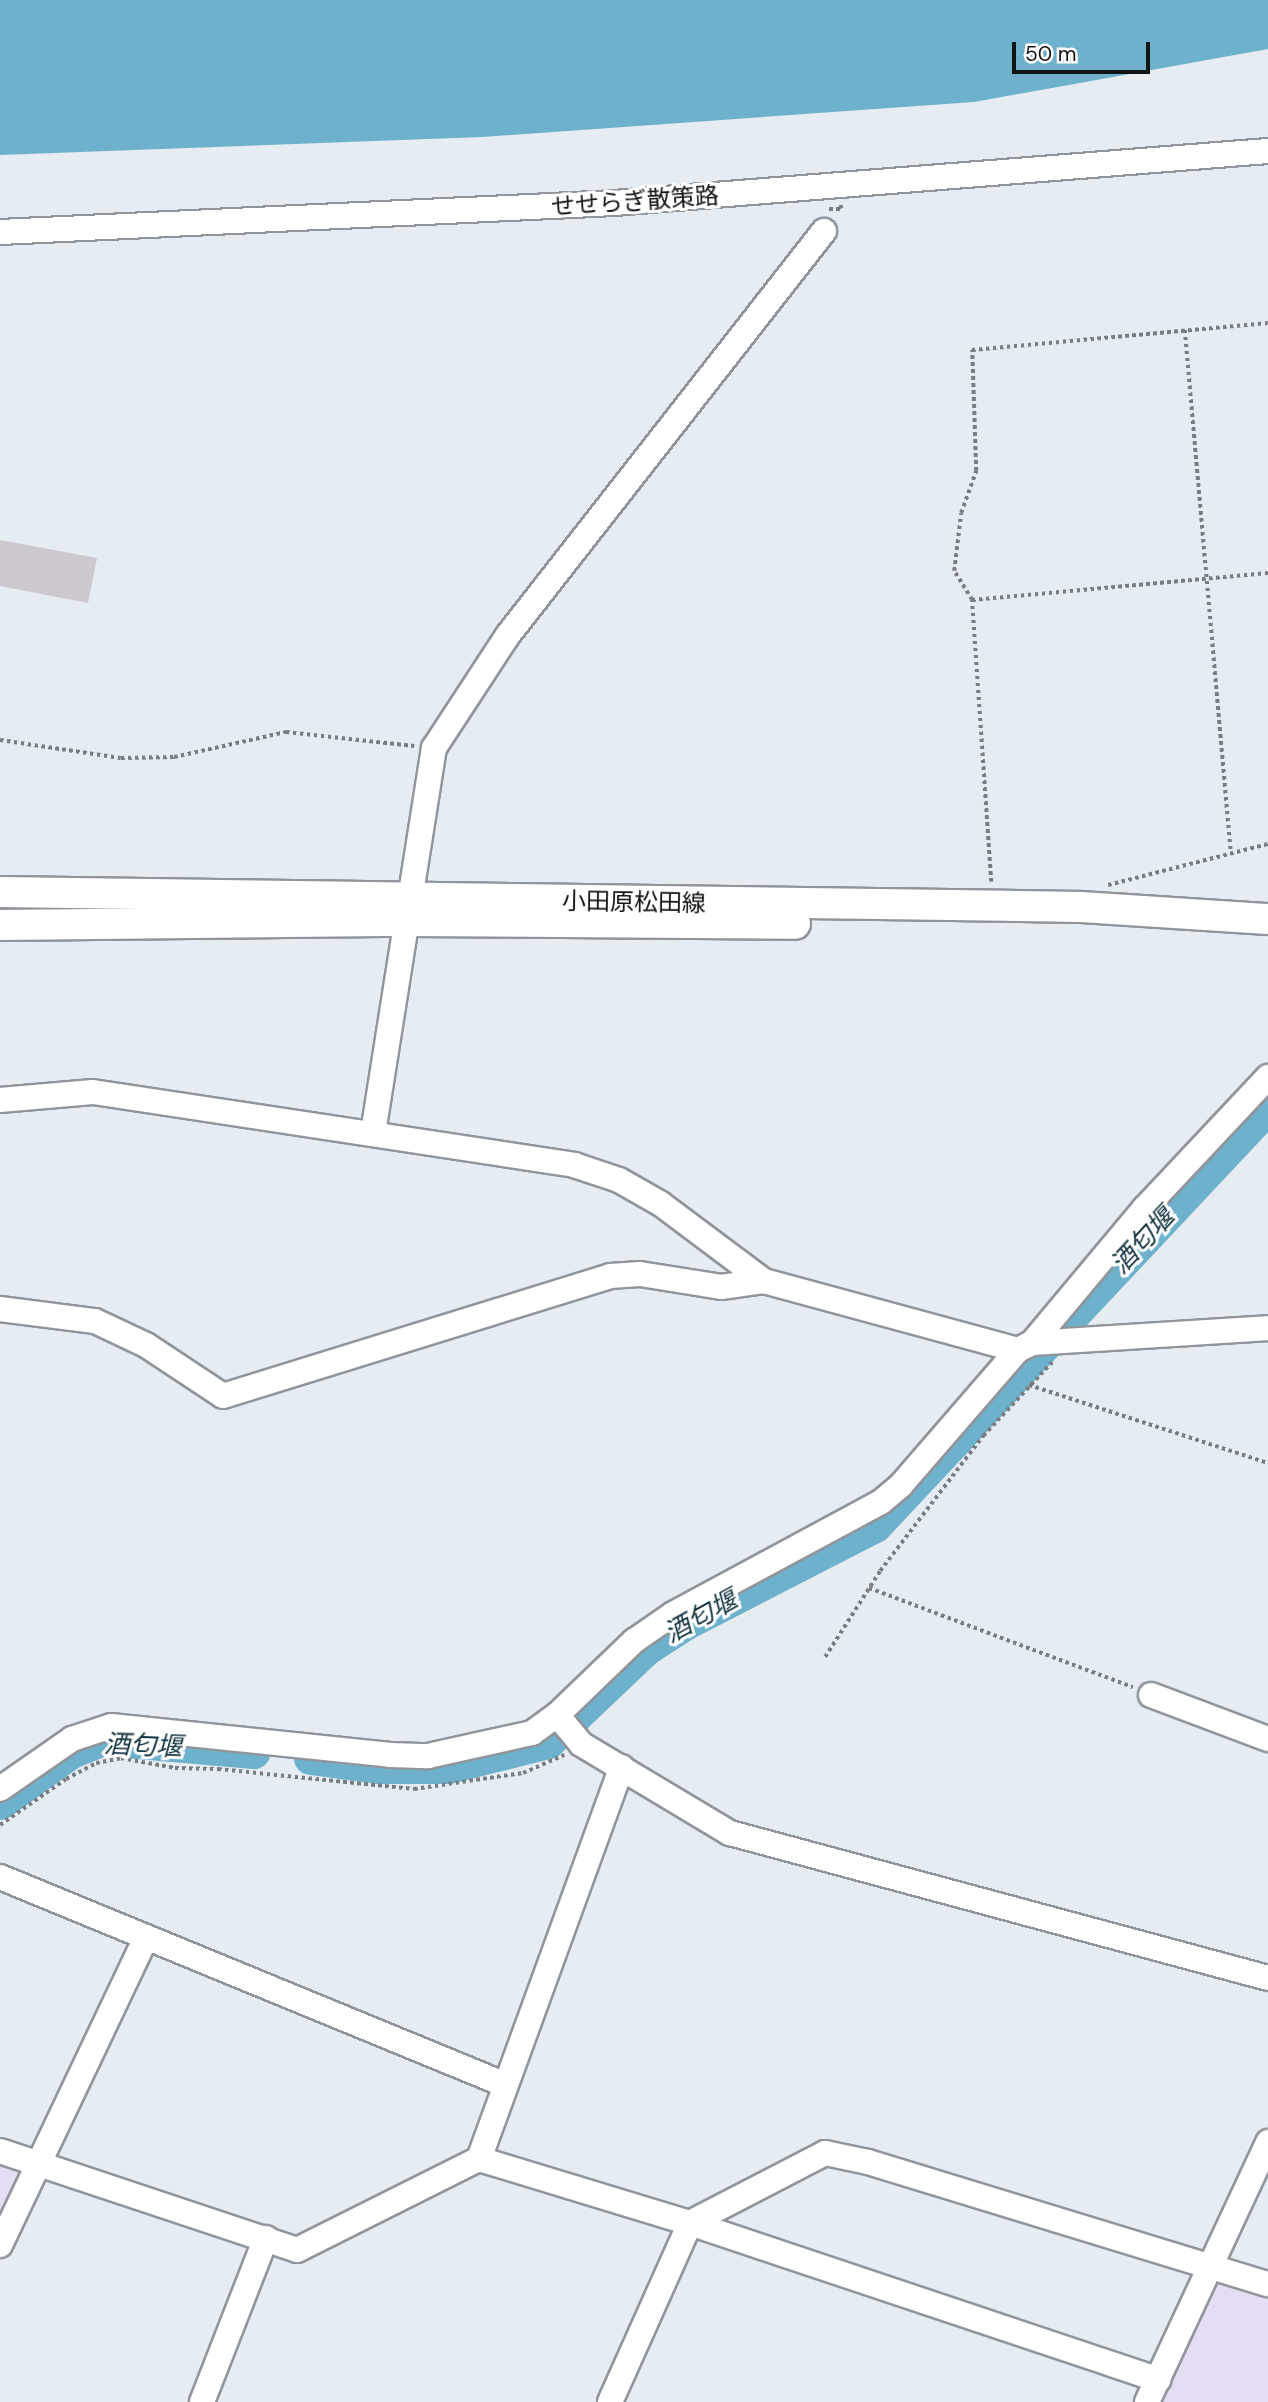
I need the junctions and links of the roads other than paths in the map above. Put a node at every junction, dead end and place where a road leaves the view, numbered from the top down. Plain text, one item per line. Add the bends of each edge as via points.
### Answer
1 (1268, 151) edge
2 (1236, 154) junction
3 (1268, 166) edge
4 (824, 230) dead end
5 (0, 232) edge
6 (0, 892) edge
7 (408, 910) junction
8 (1268, 919) edge
9 (1268, 924) edge
10 (0, 926) edge
11 (1268, 1077) edge
12 (0, 1100) edge
13 (373, 1133) junction
14 (764, 1281) junction
15 (0, 1308) edge
16 (1268, 1328) edge
17 (1025, 1347) junction
18 (1151, 1695) road end
19 (558, 1715) junction
20 (1268, 1739) edge
21 (622, 1767) junction
22 (0, 1789) edge
23 (0, 1877) edge
24 (146, 1938) junction
25 (1268, 1978) edge
26 (506, 2085) junction
27 (1268, 2142) edge
28 (0, 2151) edge
29 (480, 2159) junction
30 (40, 2161) junction
31 (690, 2223) junction
32 (266, 2238) junction
33 (0, 2245) edge
34 (1210, 2266) junction
35 (1268, 2284) edge
36 (1153, 2391) edge
37 (202, 2402) edge
38 (610, 2402) edge

1 - 2 street, せせらぎ散策路
2 - 3 street
2 - 5 street, せせらぎ散策路 via 614,204
4 - 7 street via 508,635 433,748
6 - 7 main road, 小田原松田線
7 - 8 main road, 小田原松田線 via 993,906
7 - 9 main road, 小田原松田線
7 - 10 main road, 小田原松田線
7 - 13 street
11 - 17 street via 1145,1208
12 - 13 street via 93,1092
13 - 14 street via 573,1165 619,1180 661,1204
14 - 15 street via 721,1287 640,1274 610,1276 223,1396 146,1345 95,1321
14 - 17 street
16 - 17 street
17 - 19 street via 881,1502 673,1614 634,1641
18 - 20 street
19 - 21 street via 581,1744
19 - 22 street via 531,1733 503,1742 428,1756 111,1726 72,1739
21 - 25 street via 730,1833
21 - 26 street
23 - 24 street
24 - 26 street
24 - 30 street
26 - 29 street
27 - 34 street
28 - 30 street
29 - 31 street
29 - 32 street via 298,2250
30 - 32 street
30 - 33 street
31 - 34 street via 825,2153
31 - 36 street
31 - 38 street
32 - 37 street
34 - 35 street
34 - 36 street

